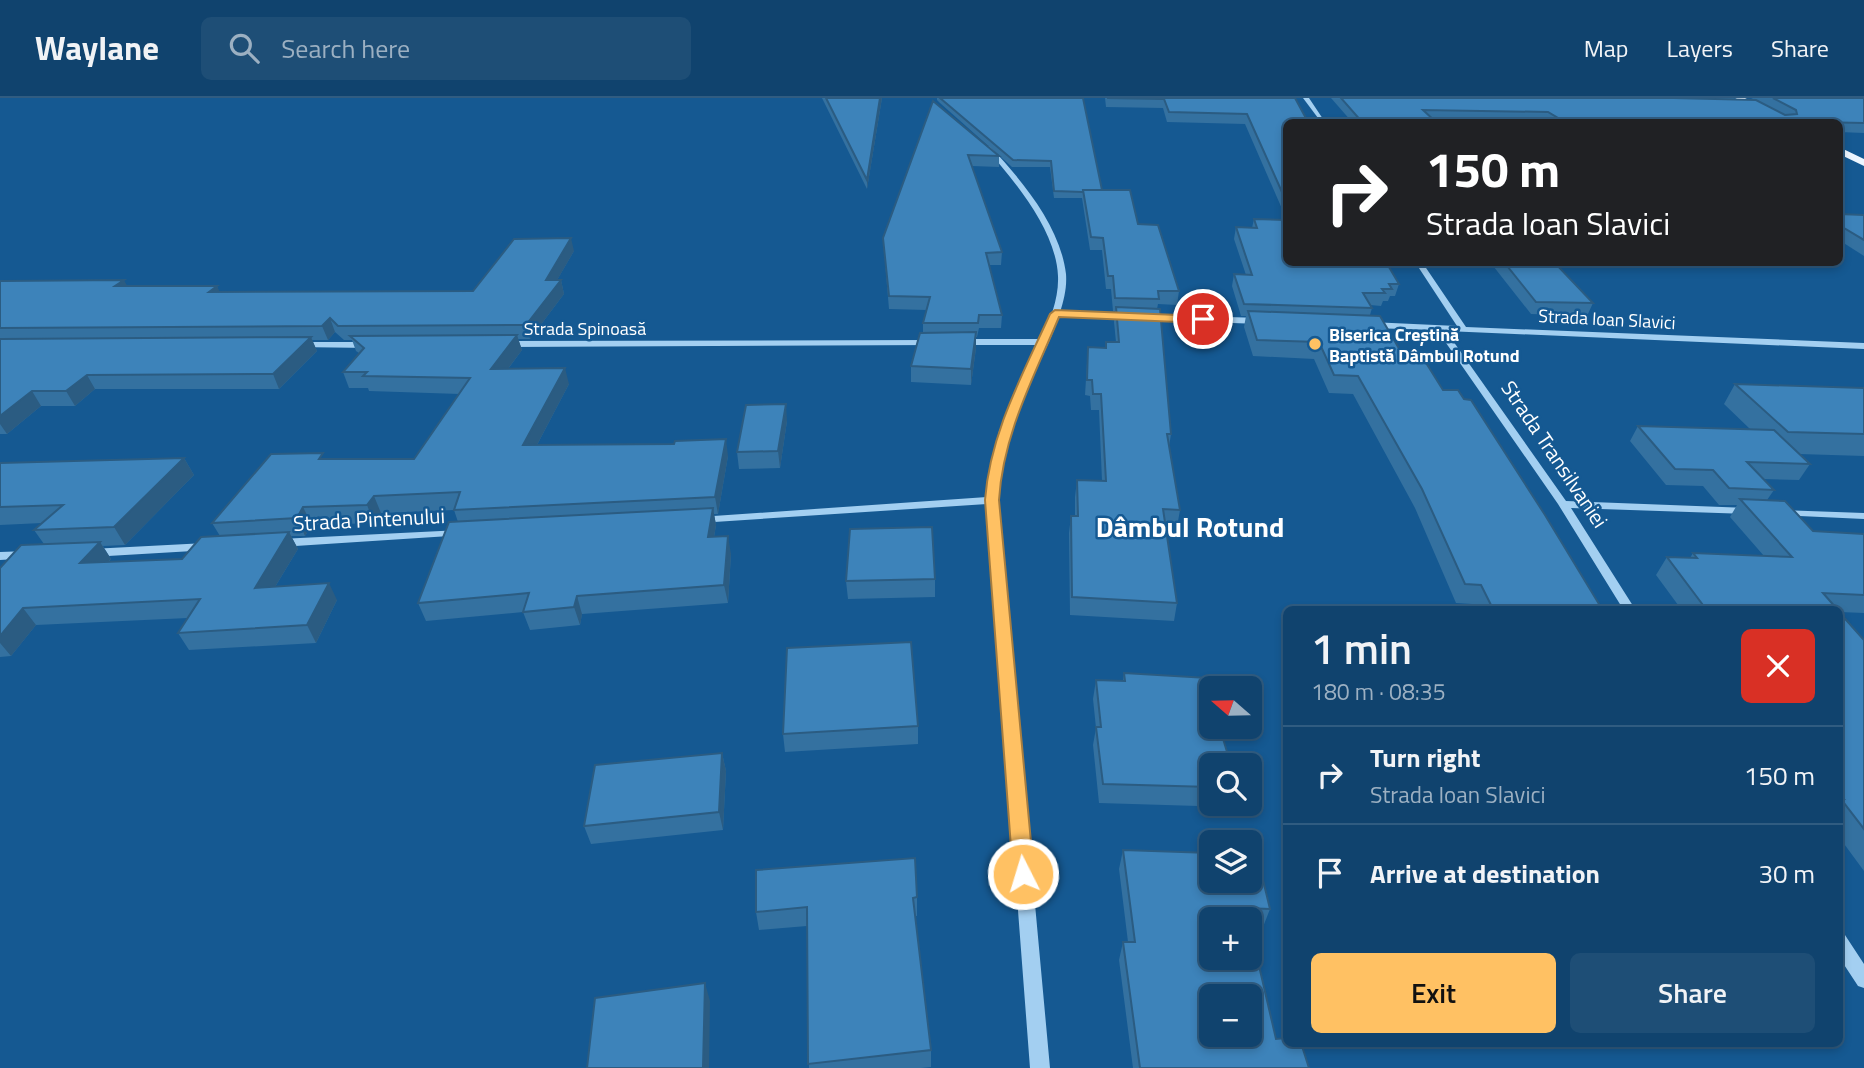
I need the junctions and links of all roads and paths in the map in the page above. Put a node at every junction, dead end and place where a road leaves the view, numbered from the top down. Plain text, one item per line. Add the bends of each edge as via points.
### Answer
1 (1306, 98) edge
2 (1739, 102) edge
3 (1321, 119) edge
4 (1780, 119) edge
5 (974, 136) edge
6 (1843, 152) edge
7 (1864, 163) edge
8 (1421, 266) edge
9 (1055, 314) junction
10 (1275, 322) edge
11 (1357, 324) edge
12 (1439, 327) junction
13 (1463, 328) junction
14 (1044, 342) junction
15 (292, 345) edge
16 (376, 345) edge
17 (487, 345) edge
18 (1864, 346) edge
19 (992, 500) junction
20 (1563, 504) junction
21 (1755, 512) edge
22 (1768, 512) edge
23 (1864, 516) edge
24 (687, 521) edge
25 (477, 533) edge
26 (268, 544) edge
27 (212, 547) edge
28 (75, 554) edge
29 (38, 555) edge
30 (0, 556) edge
31 (1627, 606) edge
32 (1843, 947) edge
33 (1864, 980) edge
34 (1040, 1068) edge

1 - 3 street
2 - 4 main road
5 - 9 street via 1013,174 1052,241 1062,278
6 - 7 main road
8 - 13 street
9 - 10 street
9 - 14 street
11 - 12 street, Strada Ioan Slavici
12 - 13 street, Strada Ioan Slavici
12 - 20 street, Strada Transilvaniei
13 - 18 street, Strada Ioan Slavici
14 - 17 street, Strada Spinoasă
14 - 19 street via 1007,424
15 - 16 street
19 - 24 street
19 - 34 street
20 - 21 street
20 - 31 street, Strada Transilvaniei
22 - 23 street
25 - 26 street, Strada Pintenului
27 - 28 street
29 - 30 street
32 - 33 street

